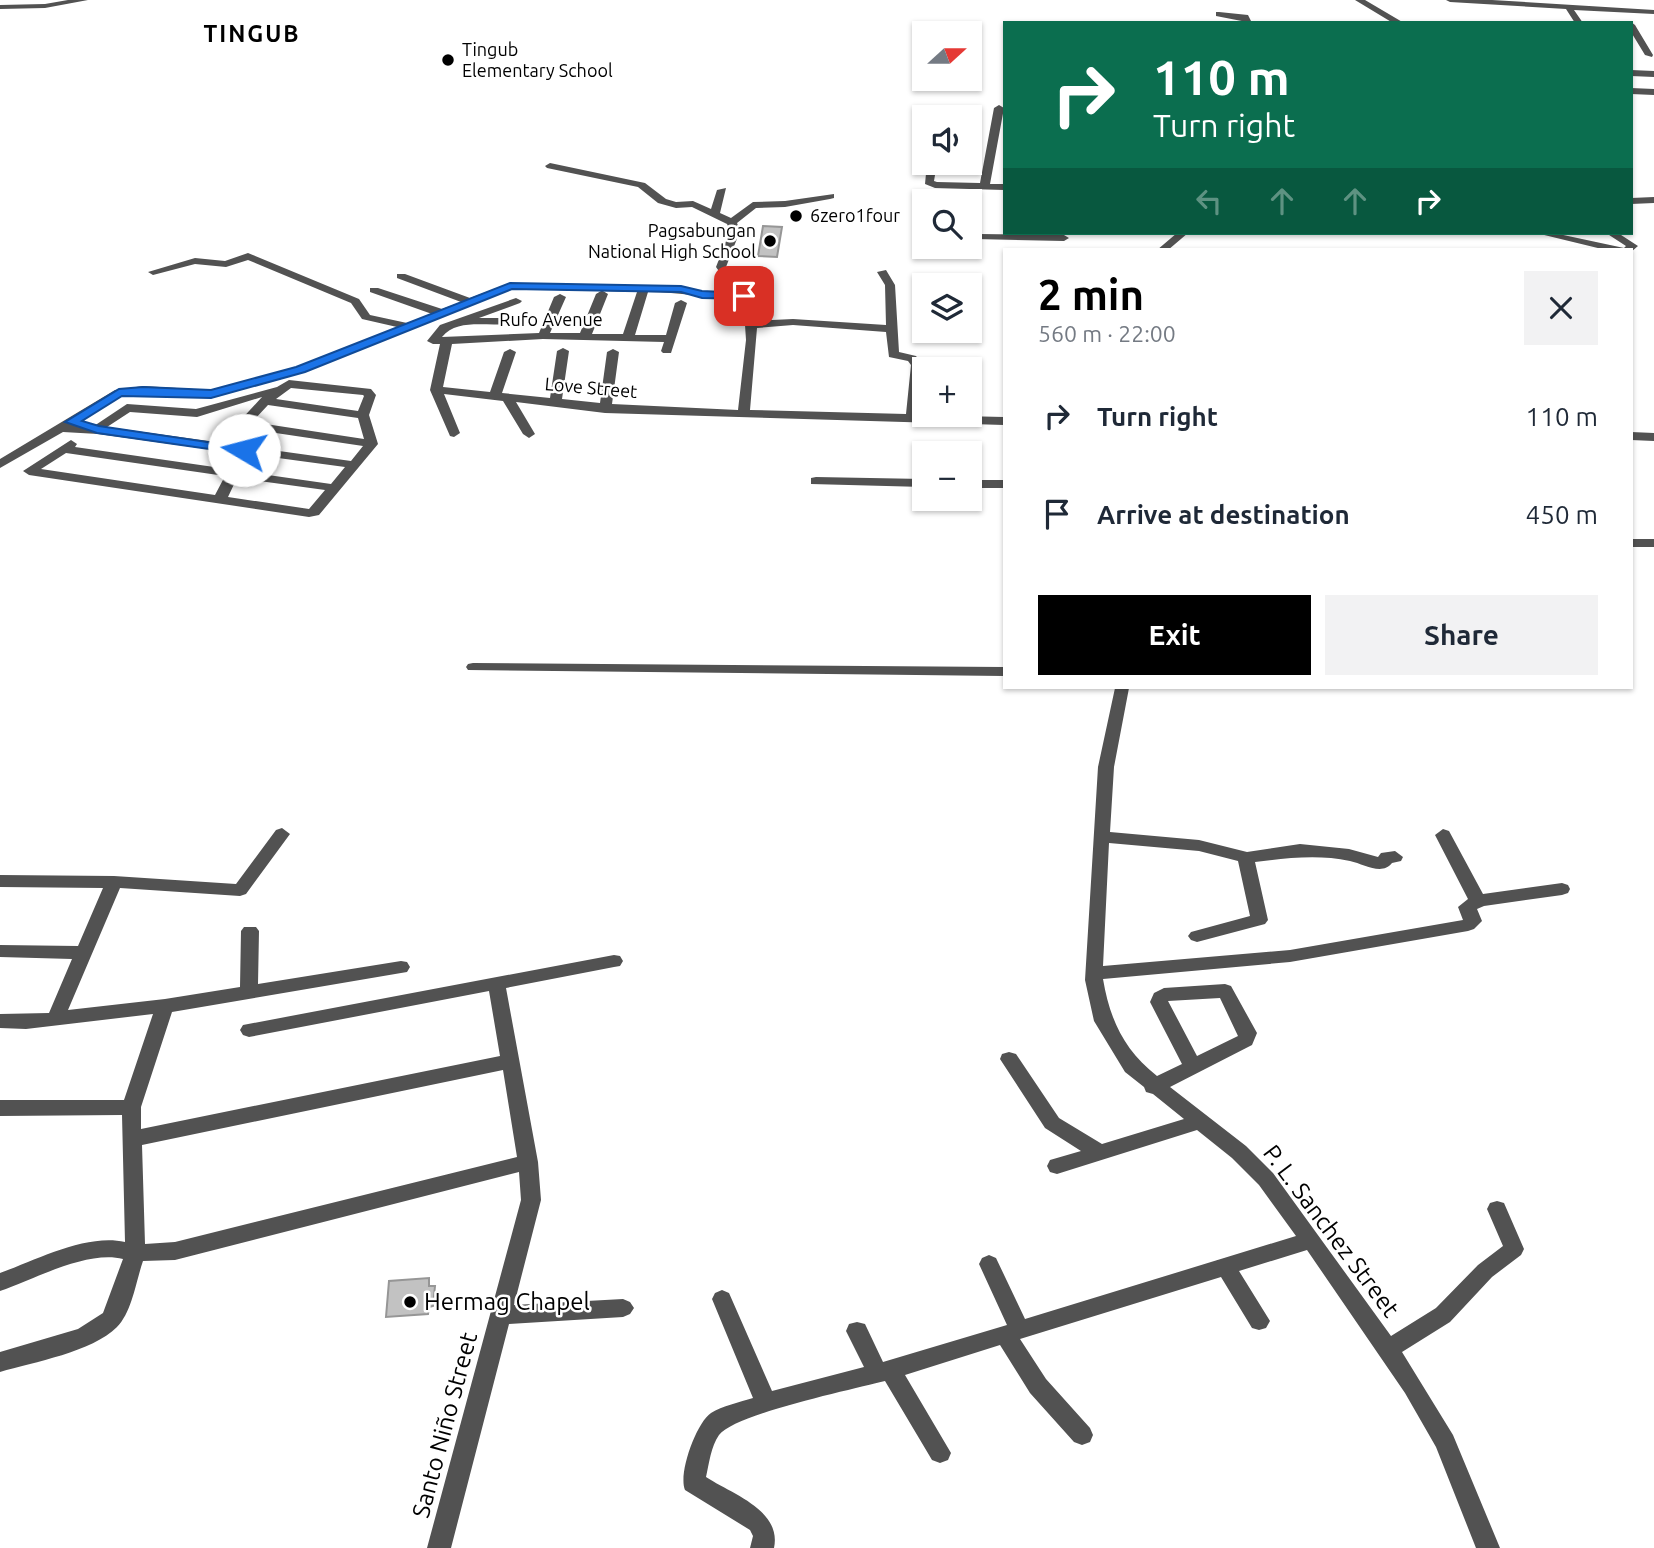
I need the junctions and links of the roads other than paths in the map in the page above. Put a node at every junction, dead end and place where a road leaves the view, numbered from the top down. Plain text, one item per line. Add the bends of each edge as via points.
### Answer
1 (83, 0) edge
2 (1223, 0) edge
3 (1359, 0) edge
4 (1450, 0) edge
5 (0, 7) edge
6 (12, 7) junction
7 (1569, 8) junction
8 (1623, 11) junction
9 (1654, 12) edge
10 (0, 18) edge
11 (1217, 18) edge
12 (1247, 21) edge
13 (1396, 21) edge
14 (1578, 21) edge
15 (1628, 21) edge
16 (1633, 29) edge
17 (1649, 55) dead end
18 (1633, 74) edge
19 (1654, 74) edge
20 (1633, 91) edge
21 (1654, 92) edge
22 (999, 108) dead end
23 (550, 166) dead end
24 (930, 175) edge
25 (984, 187) junction
26 (1003, 187) edge
27 (722, 190) dead end
28 (830, 196) dead end
29 (1654, 200) edge
30 (1633, 201) edge
31 (715, 213) junction
32 (732, 222) junction
33 (1063, 235) edge
34 (1181, 235) edge
35 (1550, 235) edge
36 (1615, 235) edge
37 (982, 237) edge
38 (1164, 248) edge
39 (1611, 248) edge
40 (1630, 248) edge
41 (153, 272) dead end
42 (882, 272) dead end
43 (401, 276) dead end
44 (644, 288) junction
45 (374, 290) dead end
46 (602, 294) dead end
47 (744, 296) junction
48 (560, 297) dead end
49 (471, 302) junction
50 (681, 303) dead end
51 (441, 313) junction
52 (508, 321) junction
53 (452, 323) junction
54 (751, 325) junction
55 (408, 327) junction
56 (891, 329) junction
57 (543, 336) junction
58 (502, 337) junction
59 (585, 337) junction
60 (628, 338) junction
61 (447, 340) junction
62 (563, 351) dead end
63 (510, 352) dead end
64 (613, 352) dead end
65 (912, 359) edge
66 (284, 386) junction
67 (436, 390) junction
68 (502, 397) junction
69 (265, 401) junction
70 (555, 403) junction
71 (604, 409) junction
72 (744, 412) junction
73 (363, 415) junction
74 (912, 417) edge
75 (982, 420) edge
76 (1003, 421) edge
77 (243, 424) junction
78 (67, 425) junction
79 (95, 429) junction
80 (454, 433) dead end
81 (528, 435) dead end
82 (1633, 436) edge
83 (1654, 437) edge
84 (372, 444) junction
85 (64, 449) junction
86 (244, 450) junction
87 (0, 464) edge
88 (355, 465) junction
89 (234, 474) junction
90 (816, 481) dead end
91 (912, 484) edge
92 (982, 484) edge
93 (1003, 484) edge
94 (334, 488) junction
95 (220, 499) junction
96 (1633, 543) edge
97 (1654, 543) edge
98 (472, 667) dead end
99 (1003, 672) edge
100 (1122, 689) edge
101 (282, 834) dead end
102 (1443, 835) dead end
103 (1101, 837) junction
104 (1395, 857) dead end
105 (1245, 858) junction
106 (0, 881) edge
107 (114, 882) junction
108 (1562, 889) dead end
109 (1478, 901) junction
110 (250, 931) dead end
111 (1197, 936) dead end
112 (0, 951) edge
113 (85, 953) junction
114 (614, 961) dead end
115 (401, 967) dead end
116 (1094, 973) junction
117 (497, 986) junction
118 (249, 992) junction
119 (165, 1006) junction
120 (55, 1019) junction
121 (0, 1021) edge
122 (249, 1030) dead end
123 (1009, 1059) dead end
124 (508, 1062) junction
125 (1192, 1065) junction
126 (1153, 1087) junction
127 (131, 1107) junction
128 (0, 1108) edge
129 (1198, 1122) junction
130 (132, 1139) junction
131 (1101, 1153) junction
132 (528, 1162) junction
133 (1057, 1166) dead end
134 (1497, 1209) dead end
135 (1311, 1240) junction
136 (135, 1253) junction
137 (989, 1264) dead end
138 (1225, 1266) junction
139 (0, 1282) edge
140 (722, 1300) dead end
141 (623, 1308) dead end
142 (501, 1315) junction
143 (1259, 1321) dead end
144 (857, 1331) dead end
145 (1013, 1332) junction
146 (1387, 1350) junction
147 (0, 1362) edge
148 (883, 1371) junction
149 (766, 1403) junction
150 (1082, 1435) dead end
151 (940, 1453) dead end
152 (439, 1548) edge
153 (762, 1548) edge
154 (1488, 1548) edge

1 - 6 street
2 - 11 street
3 - 13 street
4 - 7 street
5 - 6 street
6 - 10 street
7 - 8 street
7 - 14 street
8 - 9 street
8 - 15 street
11 - 12 street via 1245,17
16 - 17 street
18 - 19 street
20 - 21 street
22 - 25 street
23 - 31 street via 641,185 670,204 693,204
24 - 25 street via 929,182 943,187
25 - 26 street
27 - 31 street
28 - 32 street via 754,205
29 - 30 street
31 - 32 street
32 - 47 street via 735,231 721,267 725,272 749,273
33 - 37 street
34 - 38 street
35 - 39 street
36 - 40 street via 1629,242
41 - 55 street via 195,261 226,264 248,256 355,301 366,317
42 - 56 street via 890,285
43 - 49 street
44 - 47 street
44 - 49 street via 515,285
44 - 60 street
45 - 51 street
46 - 59 street
47 - 54 street via 743,310
48 - 57 street
49 - 51 street
50 - 60 street, Rufo Avenue via 668,345
51 - 55 street
52 - 53 street
52 - 53 street via 516,301
52 - 58 street
53 - 61 street, Rufo Avenue via 439,330 433,341
54 - 56 street
54 - 72 street
55 - 78 street via 301,370 211,394 119,393
56 - 65 street via 893,356
57 - 58 street, Rufo Avenue
57 - 59 street, Rufo Avenue
58 - 61 street, Rufo Avenue
59 - 60 street, Rufo Avenue
61 - 67 street
62 - 70 street
63 - 68 street
64 - 71 street
66 - 69 street
66 - 73 street via 367,392
66 - 79 street via 197,413 127,408
67 - 68 street, Love Street
67 - 80 street
68 - 70 street, Love Street
68 - 81 street
69 - 73 street
69 - 77 street
70 - 71 street, Love Street
71 - 72 street, Love Street
72 - 74 street, Love Street
73 - 84 street
75 - 76 street, Love Street
77 - 84 street
77 - 86 street
78 - 79 street
78 - 87 street
79 - 85 street
79 - 86 street
82 - 83 street
84 - 88 street
85 - 89 street
85 - 95 street via 29,471
86 - 88 street
86 - 89 street
88 - 94 street
89 - 94 street
89 - 95 street
90 - 91 street
92 - 93 street
94 - 95 street via 317,510 309,513
96 - 97 street
98 - 99 street
100 - 103 street, P. L. Sanchez Street via 1106,767
101 - 107 street via 240,890
102 - 109 street
103 - 105 street via 1157,840 1231,851
103 - 116 street, P. L. Sanchez Street
104 - 105 street via 1382,864 1300,850
105 - 111 street via 1259,920
106 - 107 street
107 - 113 street
108 - 109 street
109 - 116 street via 1468,907 1473,921 1468,925 1278,958
110 - 118 street
112 - 113 street
113 - 120 street
114 - 117 street
115 - 118 street
116 - 126 street, P. L. Sanchez Street via 1098,1004 1111,1038
117 - 122 street
117 - 124 street, Santo Niño Street
118 - 119 street
119 - 120 street
119 - 127 street
120 - 121 street
123 - 131 street via 1052,1123
124 - 130 street
124 - 132 street, Santo Niño Street
125 - 125 street via 1160,998 1225,991 1248,1033 1246,1040
125 - 126 street
126 - 129 street, P. L. Sanchez Street
127 - 128 street
127 - 130 street
129 - 131 street
129 - 135 street, P. L. Sanchez Street via 1266,1179
130 - 136 street
131 - 133 street
132 - 136 street via 175,1251
132 - 142 street, Santo Niño Street via 531,1200
134 - 146 street via 1514,1249 1485,1271 1443,1315
135 - 138 street
135 - 146 street, P. L. Sanchez Street
136 - 139 street via 110,1247 82,1252
136 - 147 street via 110,1320 84,1338
137 - 145 street
138 - 143 street
138 - 145 street
140 - 149 street
141 - 142 street
142 - 152 street, Santo Niño Street
144 - 148 street
145 - 148 street
145 - 150 street via 1038,1386
146 - 154 street, P. L. Sanchez Street via 1445,1441
148 - 149 street
148 - 151 street
149 - 153 street via 714,1423 692,1479 759,1523 765,1535

